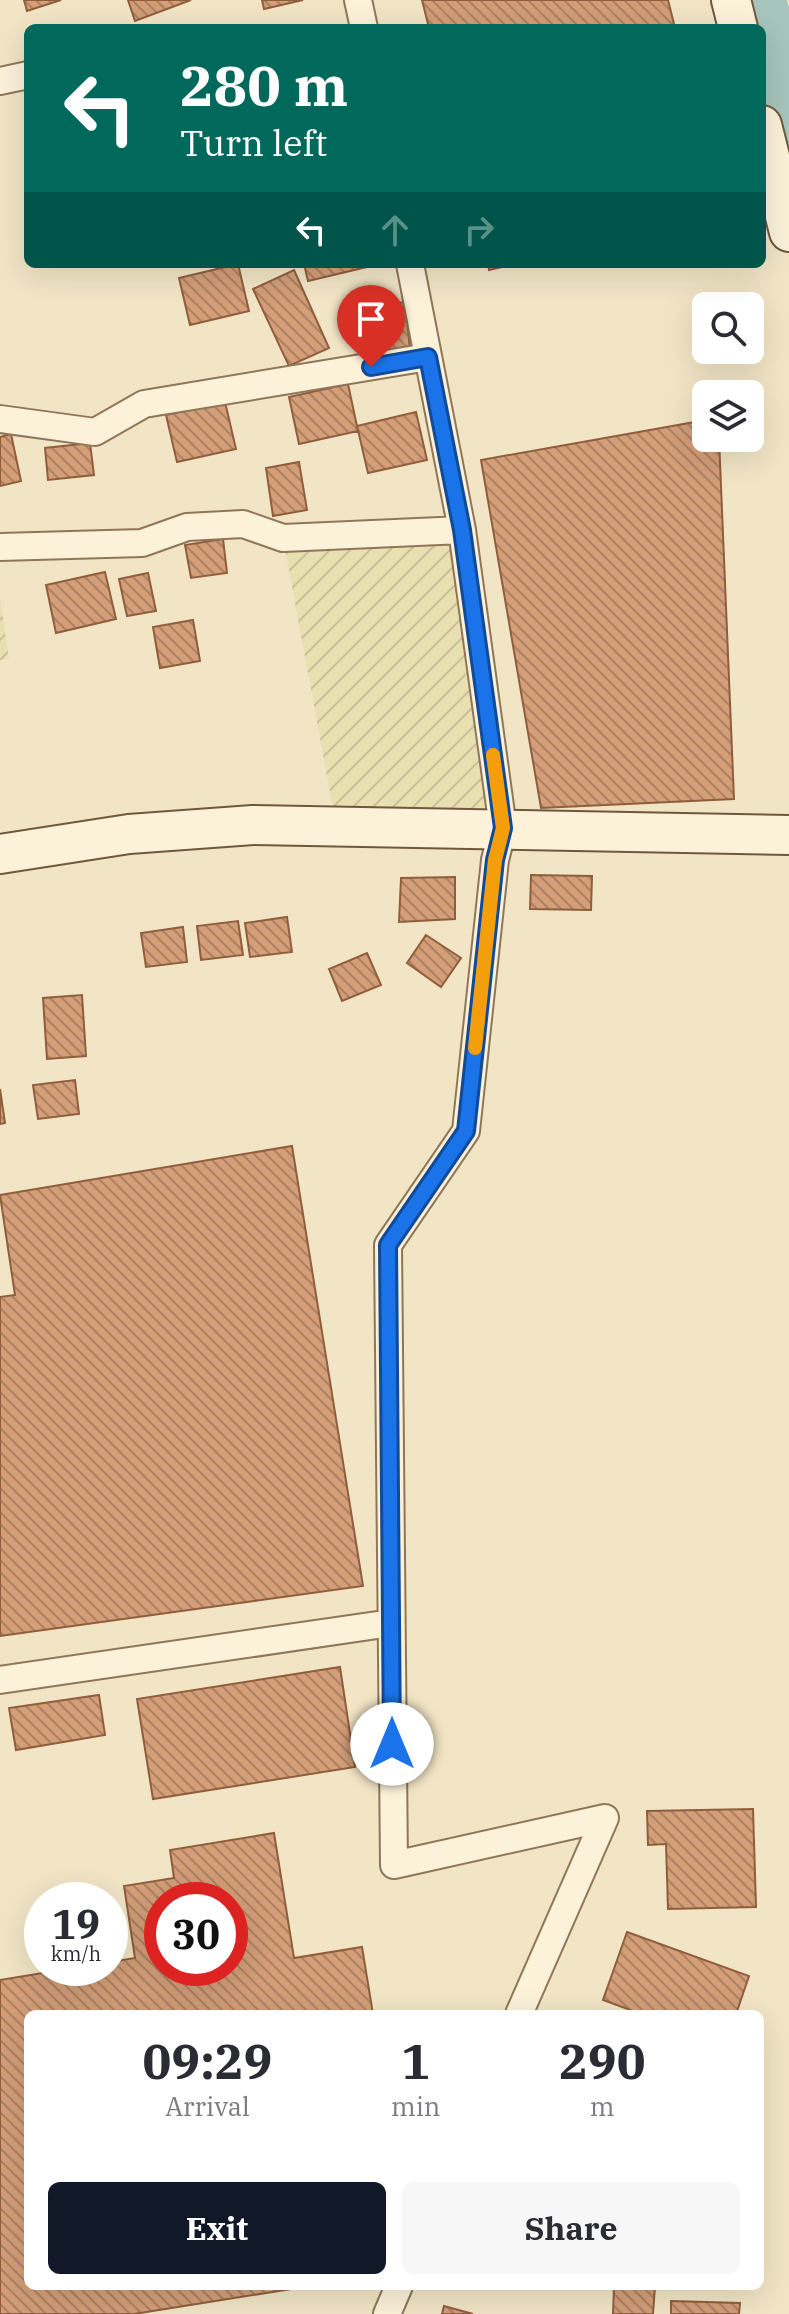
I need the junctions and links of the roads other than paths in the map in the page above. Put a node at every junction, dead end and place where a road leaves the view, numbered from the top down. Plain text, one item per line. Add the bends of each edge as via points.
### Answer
1 (358, 0) edge
2 (731, 0) edge
3 (363, 24) edge
4 (737, 24) edge
5 (24, 76) edge
6 (0, 81) edge
7 (766, 141) edge
8 (789, 232) edge
9 (411, 268) edge
10 (428, 357) junction
11 (0, 419) edge
12 (462, 530) junction
13 (0, 547) edge
14 (503, 828) junction
15 (789, 835) edge
16 (0, 854) edge
17 (391, 1623) junction
18 (0, 1680) edge
19 (521, 2010) edge
20 (397, 2290) edge
21 (387, 2314) edge

1 - 3 street
2 - 4 street
5 - 6 street
7 - 8 street
9 - 10 street
10 - 11 street via 144,404 95,432
10 - 12 street
12 - 13 street via 283,538 243,524 187,527 142,543
12 - 14 street
14 - 15 street
14 - 16 street via 253,825 129,834
14 - 17 street via 495,860 466,1131 388,1245
17 - 18 street
17 - 19 street via 394,1865 605,1818
20 - 21 street

